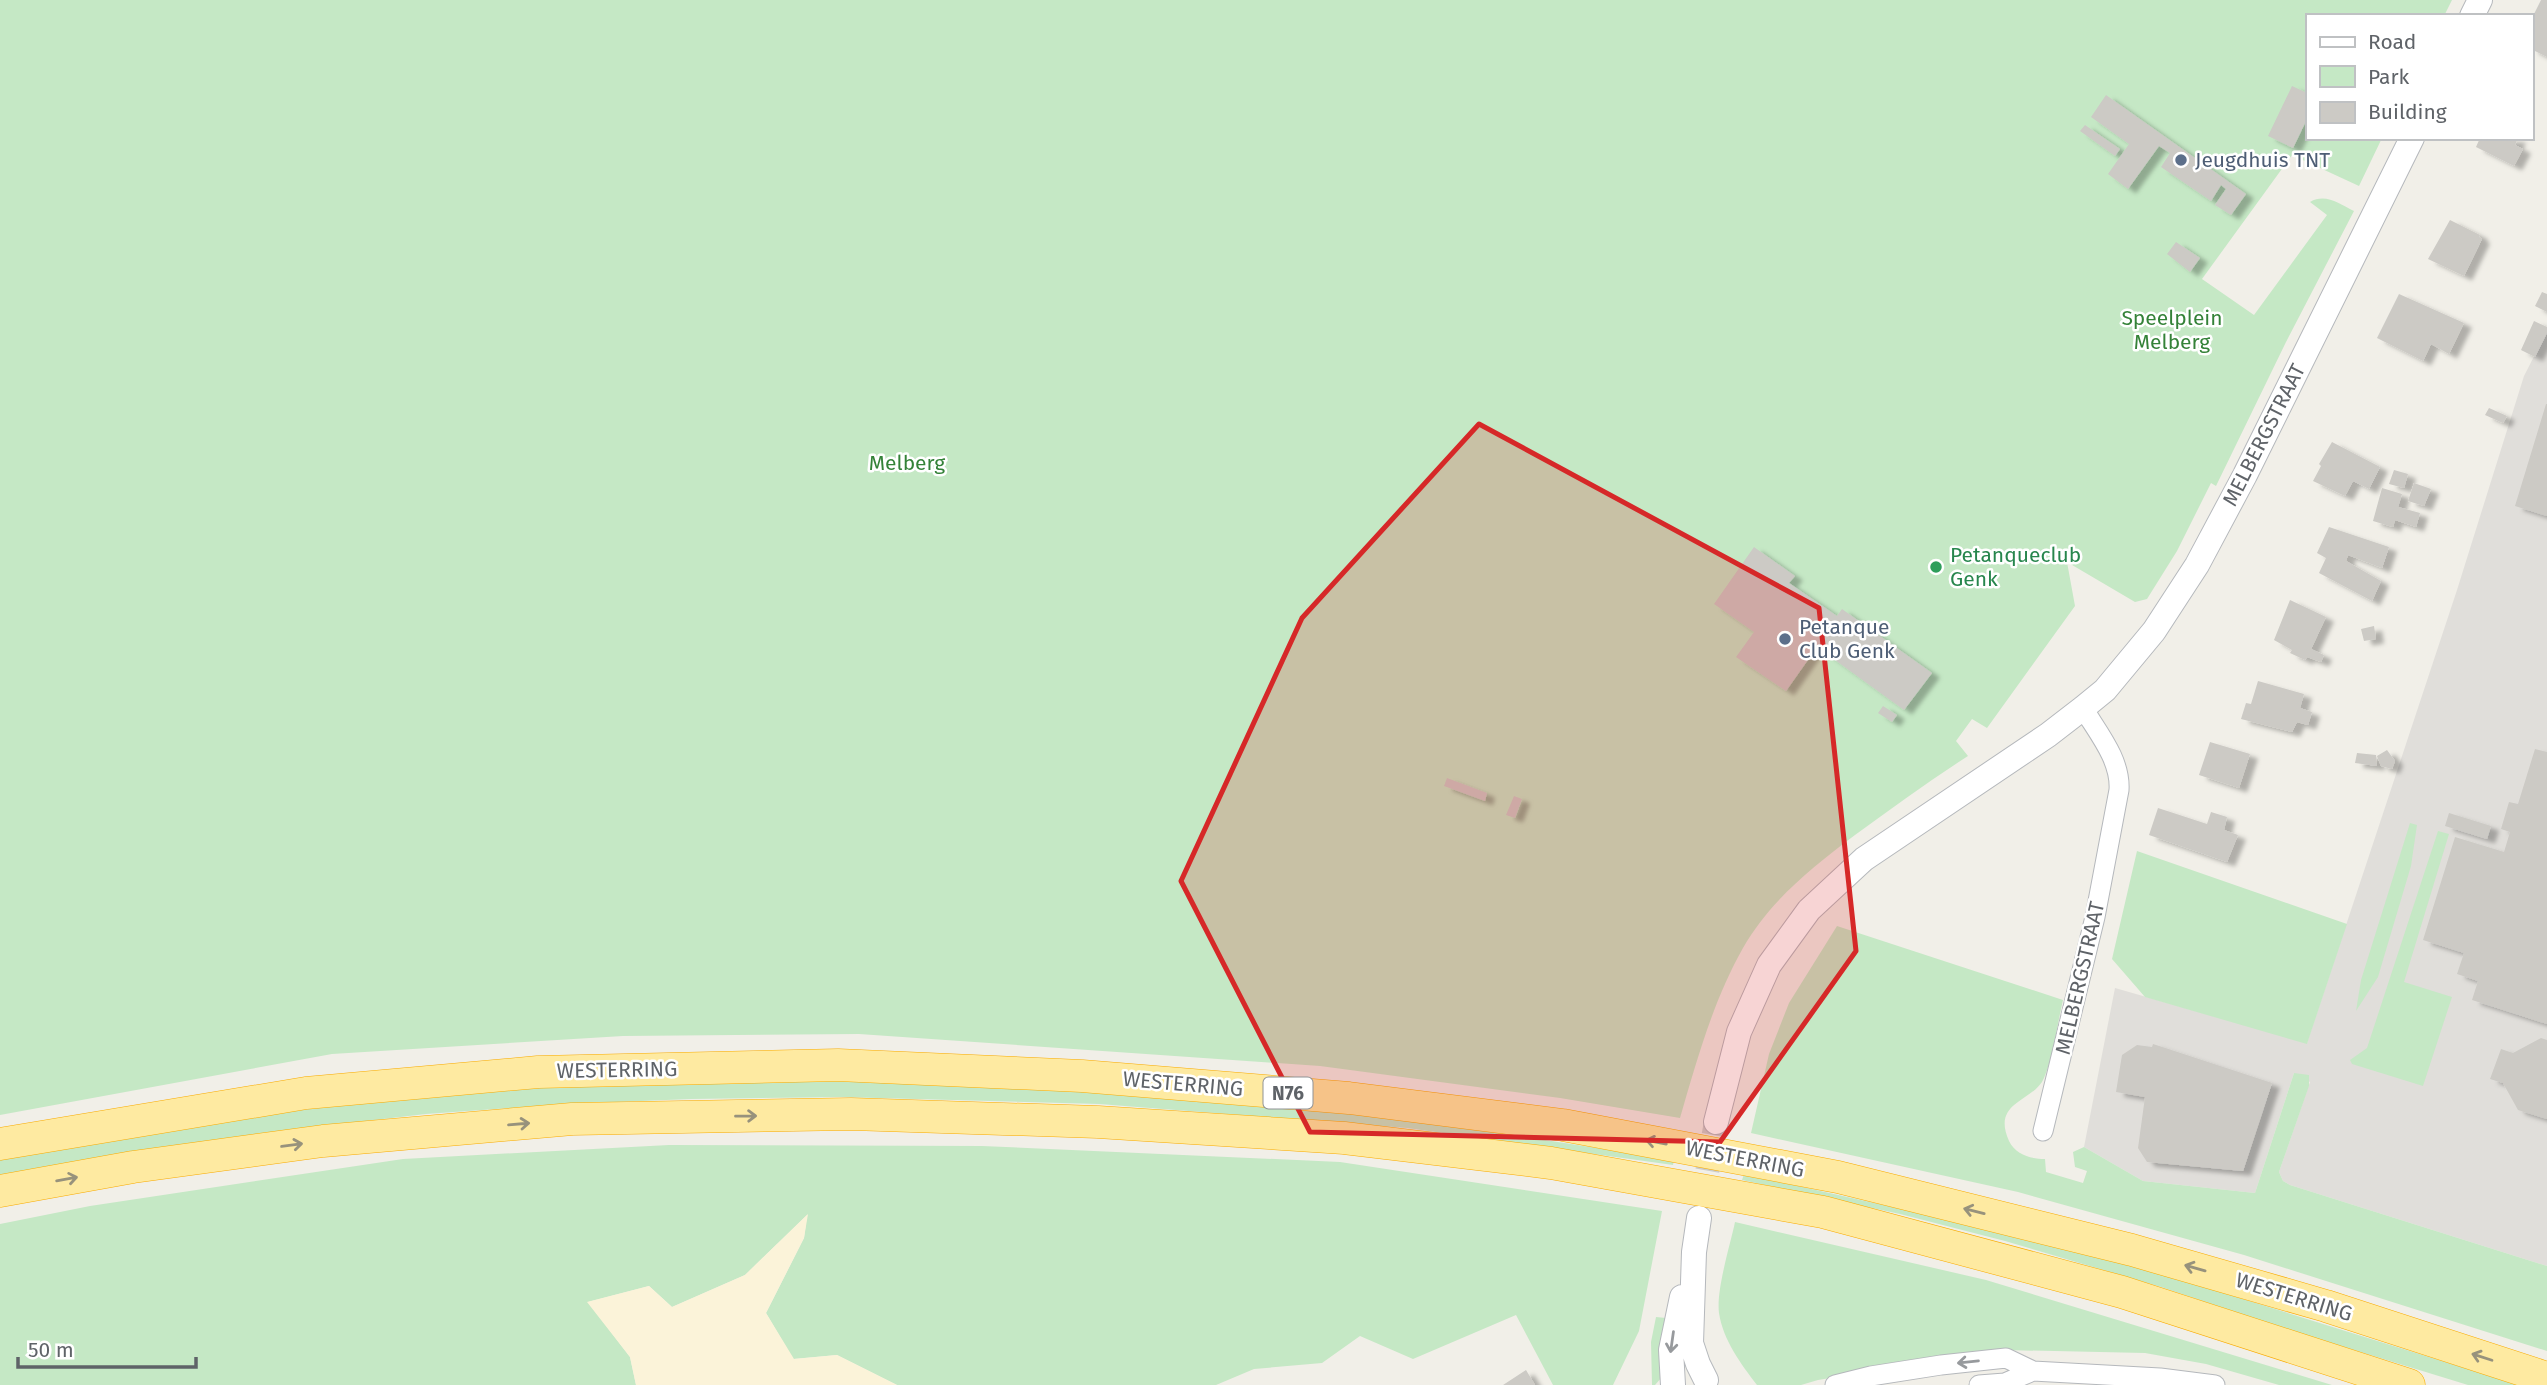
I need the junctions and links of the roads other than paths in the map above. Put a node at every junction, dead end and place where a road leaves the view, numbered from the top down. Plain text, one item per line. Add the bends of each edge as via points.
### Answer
1 (2411, 140) edge
2 (2083, 708) junction
3 (1716, 1122) tunnel mouth
4 (2043, 1131) dead end
5 (0, 1144) edge
6 (0, 1191) edge
7 (1699, 1217) tunnel mouth
8 (1694, 1252) junction
9 (2033, 1378) edge
10 (2547, 1378) edge
11 (1704, 1383) edge
12 (1673, 1385) edge
13 (1835, 1385) edge
14 (1979, 1385) edge
15 (2214, 1385) edge
16 (2409, 1385) edge

1 - 2 street, MELBERGSTRAAT via 2197,565 2154,631 2105,690
2 - 3 street, MELBERGSTRAAT via 1864,859 1809,911 1769,965 1739,1032
2 - 4 street, MELBERGSTRAAT via 2116,762 2120,778 2095,917
10 -> 5 highway, WESTERRING / N76 via 2326,1306 2132,1250 1838,1177 1563,1125 1349,1098 1082,1076 838,1065 538,1072 306,1093
6 -> 16 highway, WESTERRING / N76 via 323,1141 572,1119 851,1114 1098,1122 1344,1138 1551,1163 1823,1212 2122,1292
7 - 8 street
8 - 11 street via 1691,1343
8 -> 12 street via 1676,1318 1671,1350
9 -> 13 street via 2006,1358
9 - 14 street
9 - 15 street via 2160,1378

